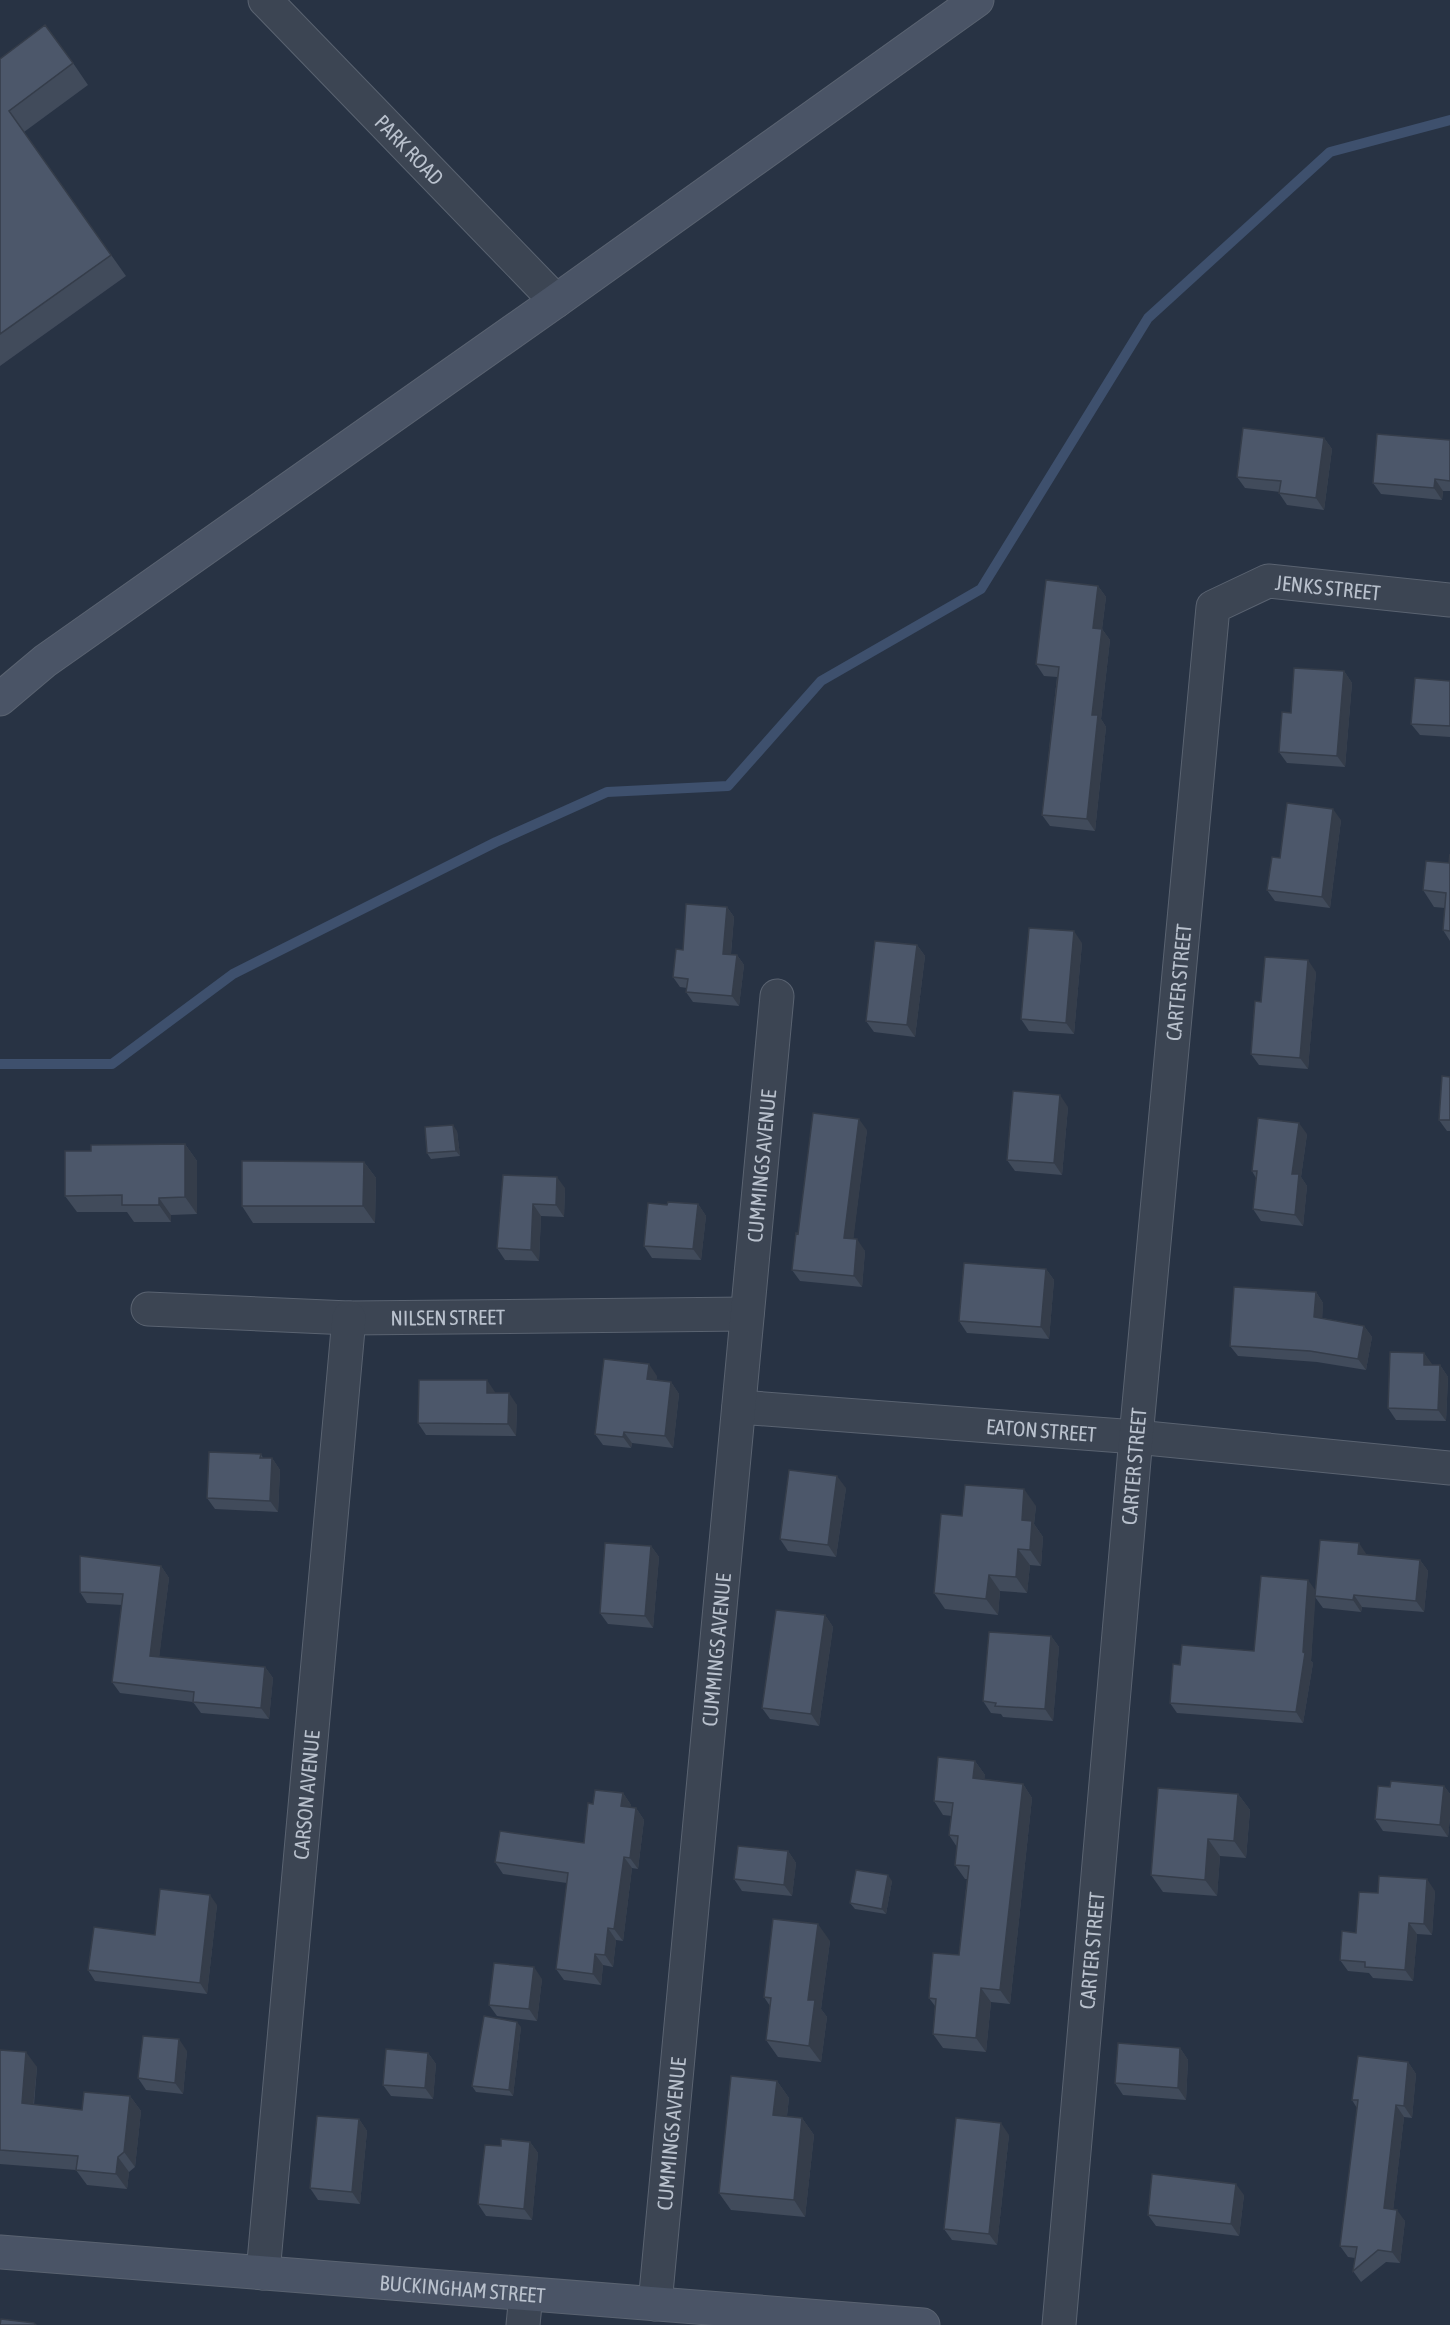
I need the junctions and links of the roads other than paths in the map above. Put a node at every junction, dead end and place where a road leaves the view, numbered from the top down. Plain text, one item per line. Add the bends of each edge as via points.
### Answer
1 (265, 0) edge
2 (977, 0) edge
3 (556, 300) junction
4 (1450, 600) edge
5 (1214, 607) joint
6 (0, 699) edge
7 (777, 996) dead end
8 (148, 1308) dead end
9 (747, 1314) junction
10 (350, 1318) junction
11 (739, 1407) junction
12 (1137, 1437) junction
13 (1450, 1468) edge
14 (0, 2252) edge
15 (263, 2273) junction
16 (655, 2304) junction
17 (525, 2309) edge
18 (923, 2325) edge
19 (1059, 2325) edge

1 - 3 street, PARK ROAD
2 - 3 main road
3 - 6 main road via 45,661
4 - 5 street, JENKS STREET via 1268,581
5 - 12 street, CARTER STREET
7 - 9 street, CUMMINGS AVENUE
8 - 10 street, NILSEN STREET
9 - 10 street, NILSEN STREET
9 - 11 street, CUMMINGS AVENUE
10 - 15 street, CARSON AVENUE
11 - 12 street, EATON STREET
11 - 16 street, CUMMINGS AVENUE
12 - 13 street, EATON STREET
12 - 19 street, CARTER STREET
14 - 15 main road, BUCKINGHAM STREET
15 - 17 main road, BUCKINGHAM STREET
16 - 17 main road, BUCKINGHAM STREET
16 - 18 main road, BUCKINGHAM STREET

